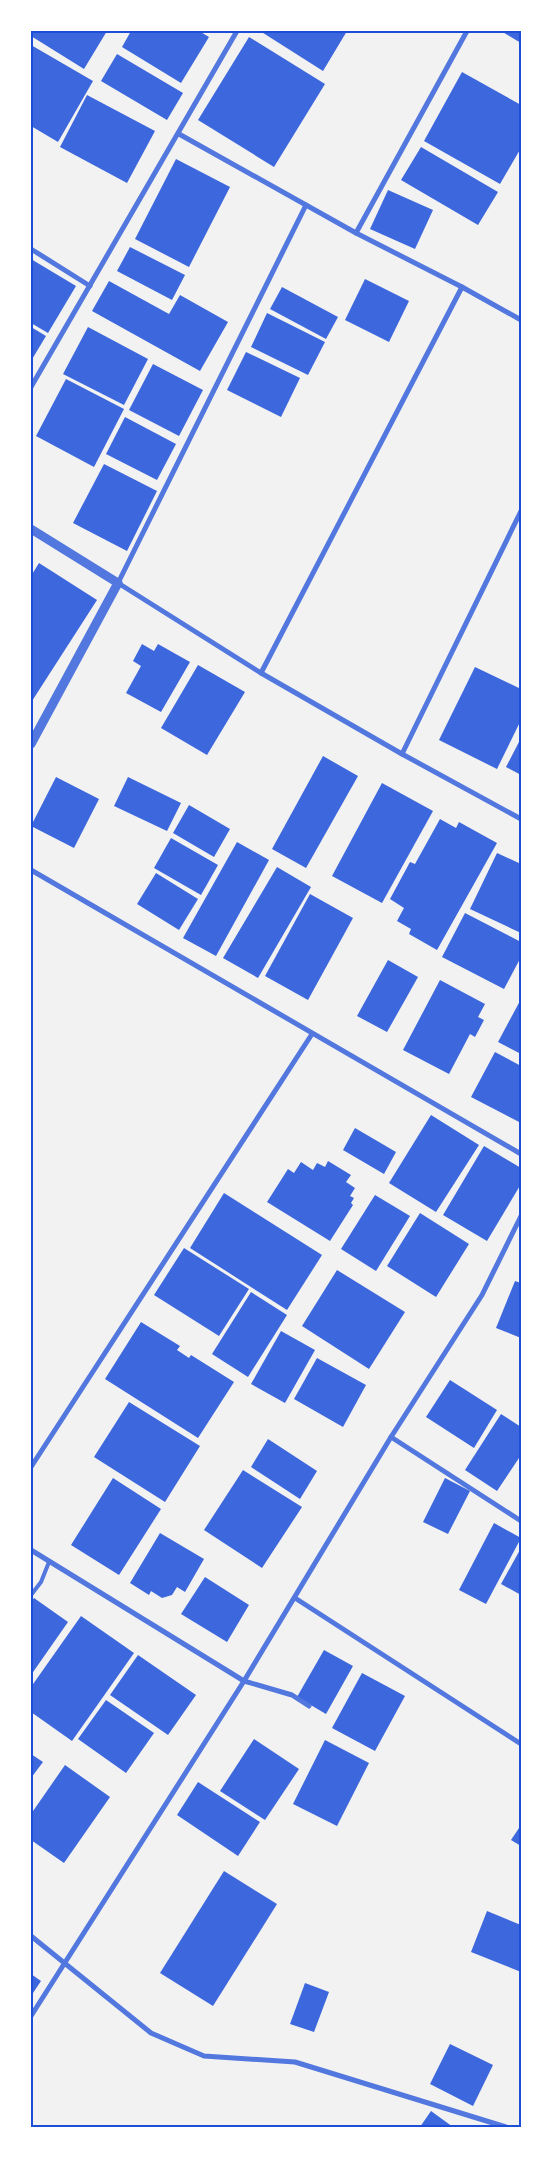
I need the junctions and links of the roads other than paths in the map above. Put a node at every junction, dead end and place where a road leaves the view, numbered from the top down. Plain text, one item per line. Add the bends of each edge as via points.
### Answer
1 (237, 31) edge
2 (467, 31) edge
3 (179, 134) junction
4 (306, 205) junction
5 (356, 233) junction
6 (31, 249) edge
7 (90, 286) junction
8 (462, 288) junction
9 (521, 320) edge
10 (31, 387) edge
11 (521, 511) edge
12 (31, 529) edge
13 (118, 583) junction
14 (261, 673) junction
15 (31, 744) edge
16 (402, 754) junction
17 (521, 819) edge
18 (31, 870) edge
19 (312, 1034) junction
20 (521, 1154) edge
21 (521, 1216) edge
22 (391, 1438) junction
23 (31, 1467) edge
24 (521, 1521) edge
25 (31, 1550) edge
26 (49, 1562) junction
27 (31, 1595) edge
28 (295, 1598) junction
29 (244, 1681) junction
30 (310, 1706) dead end
31 (521, 1744) edge
32 (31, 1936) edge
33 (64, 1964) junction
34 (31, 2016) edge
35 (506, 2127) edge

1 - 3 street
2 - 5 street
3 - 4 street
3 - 7 street
4 - 5 street
4 - 13 street
5 - 8 street
6 - 7 street
7 - 10 street
8 - 9 street
8 - 14 street
11 - 16 street
12 - 13 street
13 - 14 street
13 - 15 street
14 - 16 street
16 - 17 street
18 - 19 street
19 - 20 street
19 - 23 street
21 - 22 street via 482,1295
22 - 24 street
22 - 28 street
25 - 26 street
26 - 27 lane via 41,1582
26 - 29 street
28 - 29 street
28 - 31 street
29 - 30 street via 292,1695
29 - 33 street
32 - 33 street
33 - 34 street
33 - 35 street via 150,2032 204,2056 295,2062

